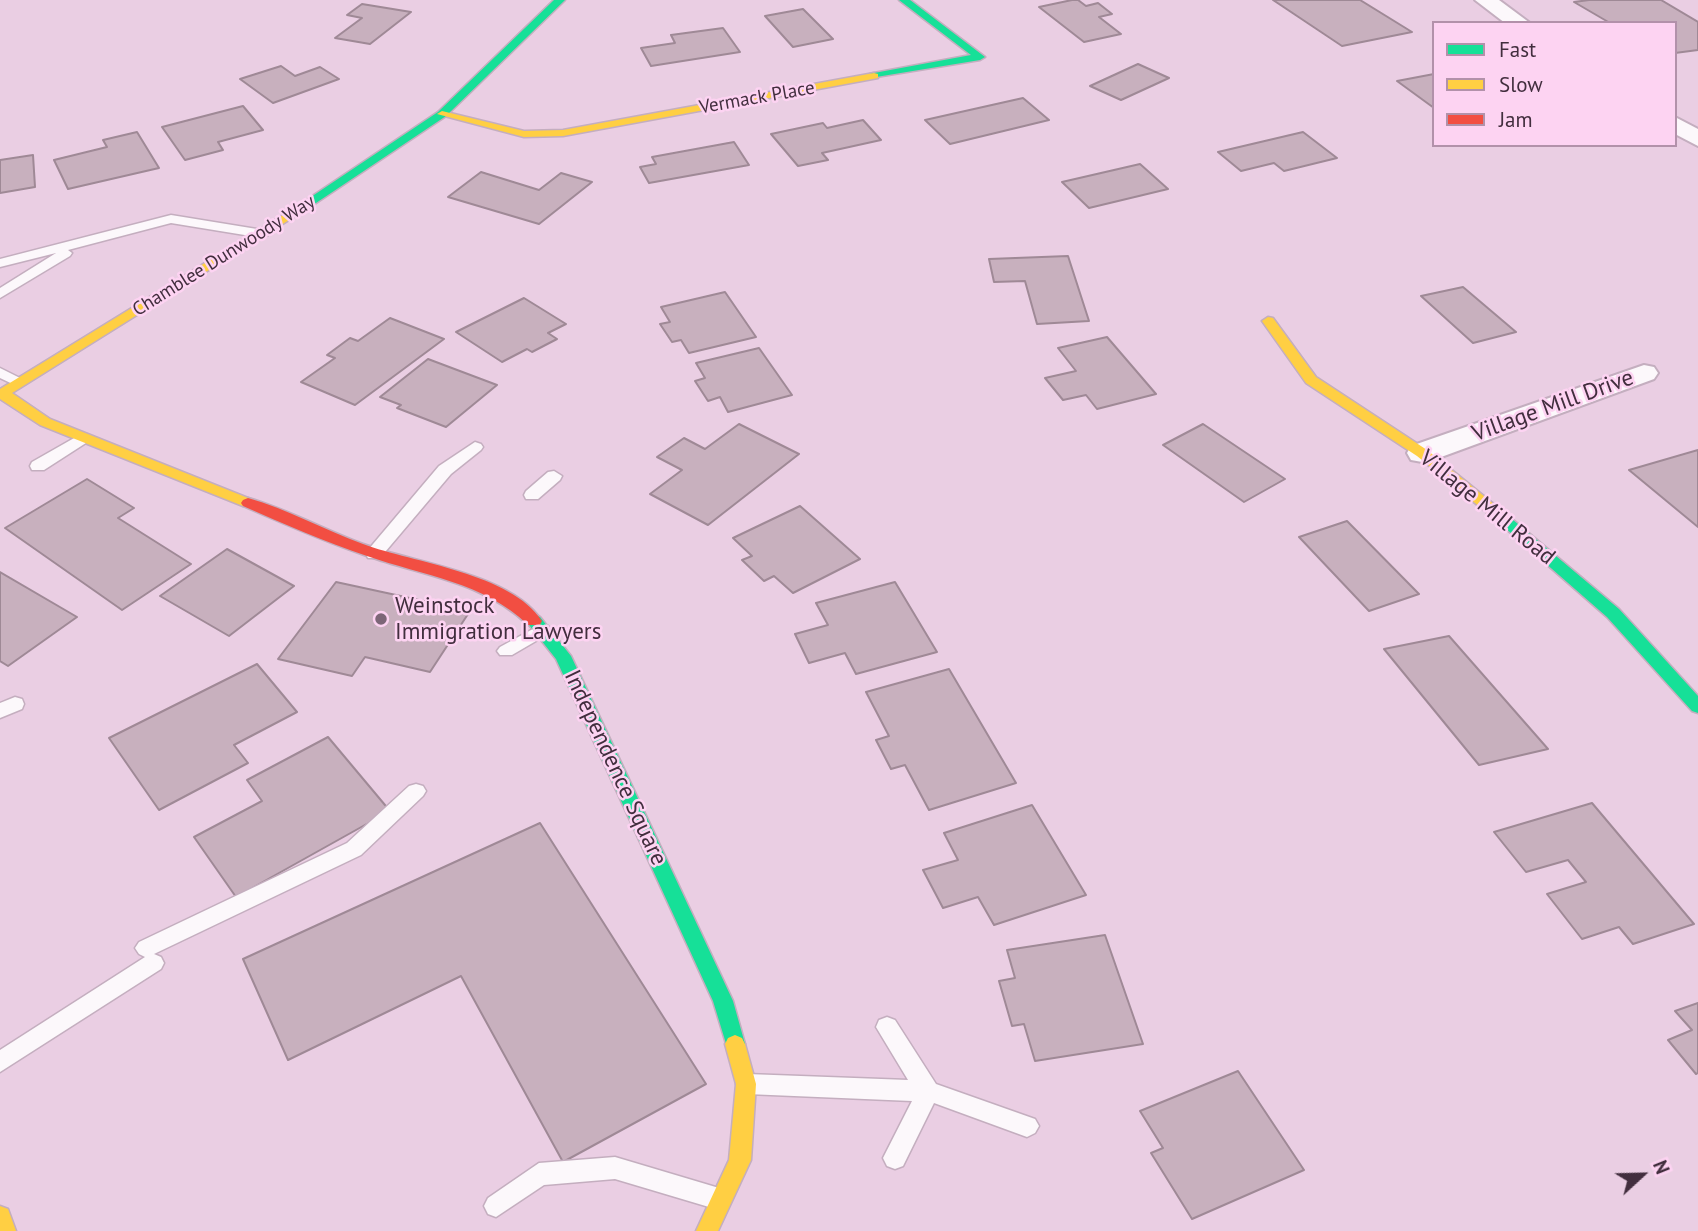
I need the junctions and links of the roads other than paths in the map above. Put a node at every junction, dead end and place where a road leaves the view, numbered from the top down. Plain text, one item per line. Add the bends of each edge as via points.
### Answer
1 (560, 0) edge
2 (904, 0) edge
3 (1485, 0) edge
4 (1517, 21) edge
5 (442, 114) junction
6 (1677, 125) edge
7 (1698, 139) edge
8 (263, 234) junction
9 (81, 244) junction
10 (0, 263) edge
11 (0, 294) edge
12 (1268, 321) dead end
13 (0, 372) edge
14 (1644, 373) dead end
15 (19, 383) junction
16 (2, 394) edge
17 (83, 438) junction
18 (475, 447) dead end
19 (1422, 453) junction
20 (38, 466) dead end
21 (554, 476) dead end
22 (532, 495) dead end
23 (374, 554) junction
24 (542, 630) junction
25 (506, 651) dead end
26 (1698, 707) edge
27 (416, 791) dead end
28 (887, 1027) dead end
29 (0, 1062) edge
30 (746, 1084) junction
31 (928, 1091) junction
32 (1027, 1126) dead end
33 (895, 1158) dead end
34 (723, 1200) junction
35 (496, 1206) dead end
36 (0, 1216) edge
37 (5, 1231) edge
38 (707, 1231) edge

1 - 5 street, Chamblee Dunwoody Way
2 - 5 street, Vermack Place via 980,57 563,133 524,134
3 - 4 street
5 - 8 street, Chamblee Dunwoody Way
6 - 7 street
8 - 9 lane via 171,219
8 - 15 street, Chamblee Dunwoody Way
9 - 10 lane
9 - 11 lane
12 - 19 street, Village Mill Road via 1311,380
13 - 15 lane
14 - 19 street, Village Mill Drive
15 - 16 street, Chamblee Dunwoody Way
16 - 17 street, Independence Square via 45,422
17 - 20 lane
17 - 23 street, Independence Square
18 - 23 lane via 445,470
19 - 26 street, Village Mill Road via 1613,613
21 - 22 lane
23 - 24 street, Independence Square via 489,589 528,613
24 - 25 lane
24 - 30 street, Independence Square via 563,656 723,1000
27 - 29 lane via 354,849 149,955
28 - 31 lane
30 - 31 lane
30 - 34 street, Independence Square via 740,1160
31 - 32 lane
31 - 33 lane
34 - 35 lane via 615,1168 539,1174
34 - 38 street, Independence Square
36 - 37 street

